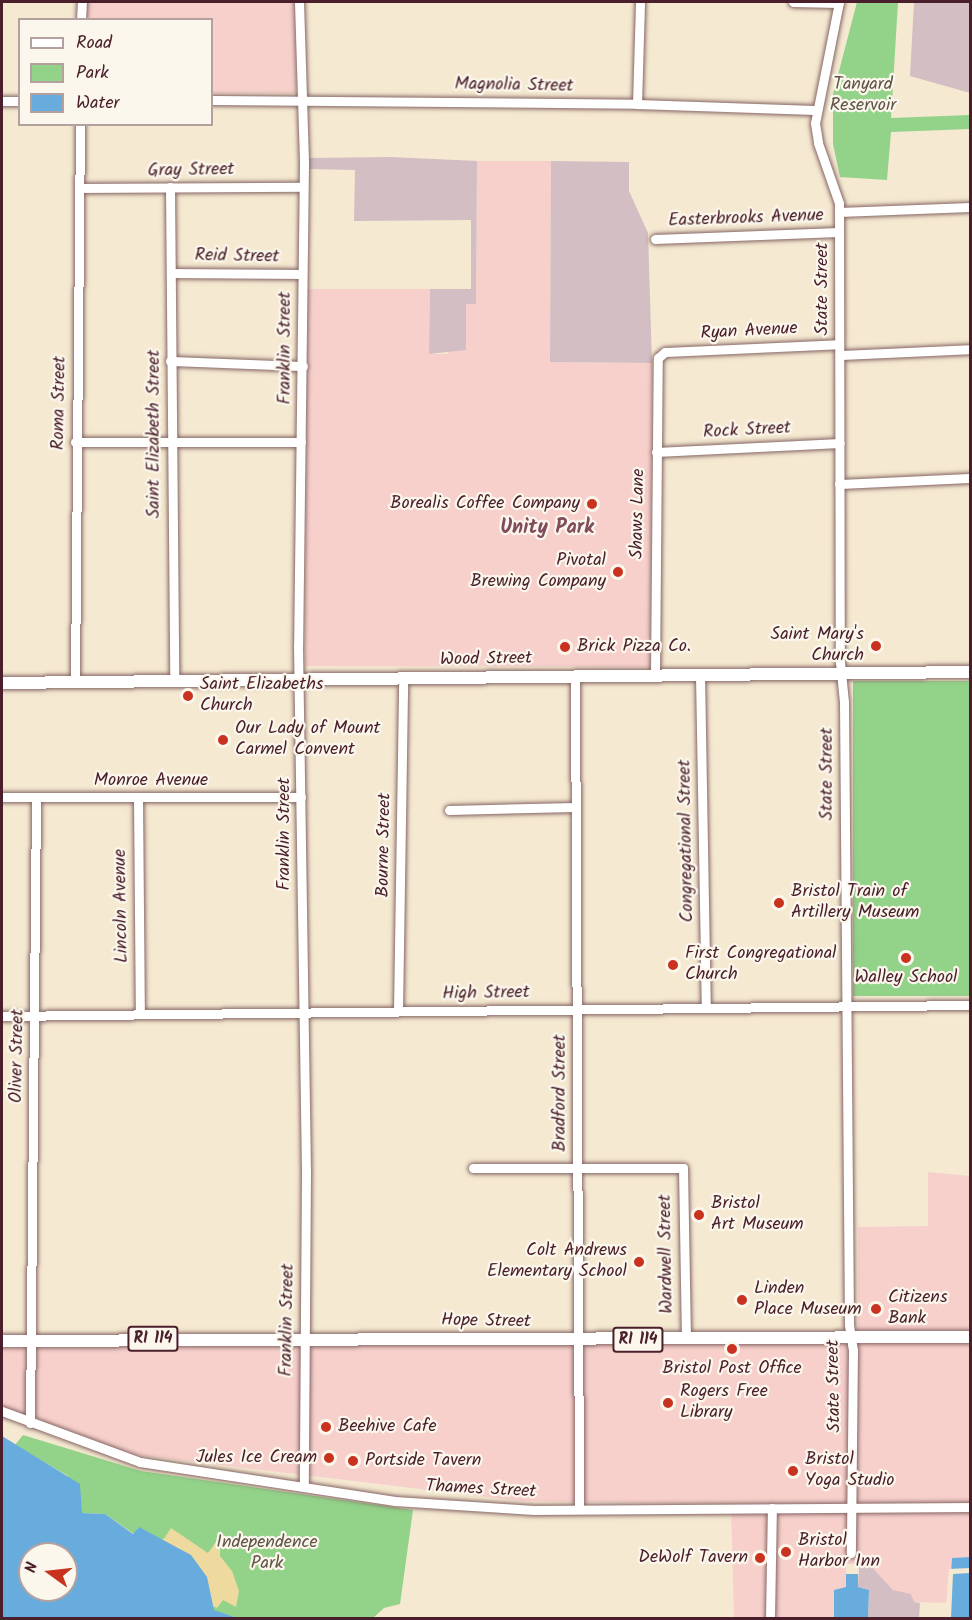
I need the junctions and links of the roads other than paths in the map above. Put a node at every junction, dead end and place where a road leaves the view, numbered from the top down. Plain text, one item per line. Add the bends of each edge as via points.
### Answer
1 (82, 2) edge
2 (299, 2) edge
3 (640, 2) edge
4 (792, 2) edge
5 (839, 2) edge
6 (81, 18) edge
7 (302, 99) junction
8 (213, 100) edge
9 (2, 101) edge
10 (18, 101) edge
11 (637, 104) junction
12 (815, 110) junction
13 (80, 126) edge
14 (170, 187) junction
15 (303, 187) junction
16 (80, 188) junction
17 (970, 207) edge
18 (839, 212) junction
19 (839, 232) junction
20 (655, 238) dead end
21 (171, 273) junction
22 (302, 274) junction
23 (839, 344) junction
24 (970, 349) edge
25 (660, 354) joint
26 (840, 355) junction
27 (170, 361) junction
28 (303, 366) junction
29 (75, 442) junction
30 (301, 442) junction
31 (171, 443) junction
32 (840, 443) junction
33 (656, 452) junction
34 (970, 478) edge
35 (839, 484) junction
36 (841, 672) junction
37 (970, 672) edge
38 (700, 674) junction
39 (655, 675) junction
40 (575, 677) junction
41 (299, 679) junction
42 (403, 680) junction
43 (174, 681) junction
44 (75, 682) junction
45 (2, 683) edge
46 (2, 797) edge
47 (138, 797) junction
48 (301, 797) junction
49 (36, 798) junction
50 (575, 807) junction
51 (449, 810) dead end
52 (970, 1005) edge
53 (846, 1006) junction
54 (706, 1008) junction
55 (577, 1009) junction
56 (398, 1011) junction
57 (302, 1012) junction
58 (140, 1014) junction
59 (2, 1016) edge
60 (36, 1016) junction
61 (473, 1168) dead end
62 (578, 1170) junction
63 (970, 1337) edge
64 (852, 1338) junction
65 (305, 1339) junction
66 (686, 1339) junction
67 (31, 1340) junction
68 (580, 1340) junction
69 (2, 1341) edge
70 (2, 1412) edge
71 (30, 1423) junction
72 (304, 1487) junction
73 (970, 1507) edge
74 (772, 1508) junction
75 (852, 1508) junction
76 (579, 1509) junction
77 (851, 1553) dead end
78 (771, 1618) edge

1 - 6 street
2 - 7 street, Franklin Street
3 - 11 street
4 - 5 street
5 - 12 street, State Street
7 - 8 street, Magnolia Street
7 - 11 street, Magnolia Street
7 - 15 street, Franklin Street
9 - 10 street
11 - 12 street, Magnolia Street
12 - 18 street, State Street via 815,136 837,194
13 - 16 street, Roma Street
14 - 15 street, Gray Street
14 - 16 street, Gray Street
14 - 21 street, Saint Elizabeth Street
15 - 22 street, Franklin Street
16 - 29 street, Roma Street
17 - 18 street
18 - 19 street, State Street
19 - 20 street, Easterbrooks Avenue
19 - 23 street, State Street
21 - 22 street, Reid Street
21 - 27 street, Saint Elizabeth Street
22 - 28 street, Franklin Street
23 - 25 street, Ryan Avenue
23 - 26 street, State Street
24 - 26 street
25 - 33 street, Shaws Lane via 656,363
26 - 32 street, State Street
27 - 28 street
27 - 31 street, Saint Elizabeth Street
28 - 30 street, Franklin Street
29 - 31 street
29 - 44 street, Roma Street
30 - 31 street
30 - 41 street, Franklin Street
31 - 43 street, Saint Elizabeth Street
32 - 33 street, Rock Street
32 - 35 street, State Street
33 - 39 street, Shaws Lane
34 - 35 street
35 - 36 street, State Street
36 - 37 main road, Wood Street
36 - 38 main road, Wood Street
36 - 53 street, State Street
38 - 39 main road, Wood Street
38 - 54 street, Congregational Street
39 - 40 main road, Wood Street
40 - 42 main road, Wood Street
40 - 50 street, Bradford Street
41 - 42 main road, Wood Street
41 - 43 main road, Wood Street
41 - 48 street, Franklin Street
42 - 56 street, Bourne Street
43 - 44 main road, Wood Street
44 - 45 main road, Wood Street
46 - 49 street, Monroe Avenue
47 - 48 street, Monroe Avenue
47 - 49 street, Monroe Avenue
47 - 58 street, Lincoln Avenue
48 - 57 street, Franklin Street
49 - 60 street, Oliver Street
50 - 51 street
50 - 55 street, Bradford Street
52 - 53 street, High Street
53 - 54 street, High Street
53 - 64 street, State Street
54 - 55 street, High Street
55 - 56 street, High Street
55 - 62 street, Bradford Street
56 - 57 street, High Street
57 - 58 street, High Street
57 - 65 street, Franklin Street
58 - 60 street, High Street
59 - 60 street, High Street
60 - 67 street, Oliver Street
61 - 62 street
62 - 66 street, Wardwell Street via 683,1168
62 - 68 street, Bradford Street
63 - 64 main road, Hope Street / RI 114
64 - 66 main road, Hope Street / RI 114
64 - 75 street, State Street
65 - 67 main road, Hope Street / RI 114
65 - 68 main road, Hope Street / RI 114
65 - 72 street, Franklin Street
66 - 68 main road, Hope Street / RI 114
67 - 69 main road, Hope Street / RI 114
67 - 71 street, Oliver Street
68 - 76 street, Bradford Street
70 - 71 street, Thames Street
71 - 72 street, Thames Street via 140,1462
72 - 76 street, Thames Street via 449,1506
73 - 75 street, Thames Street
74 - 75 street, Thames Street
74 - 76 street, Thames Street
74 - 78 street
75 - 77 street, State Street

